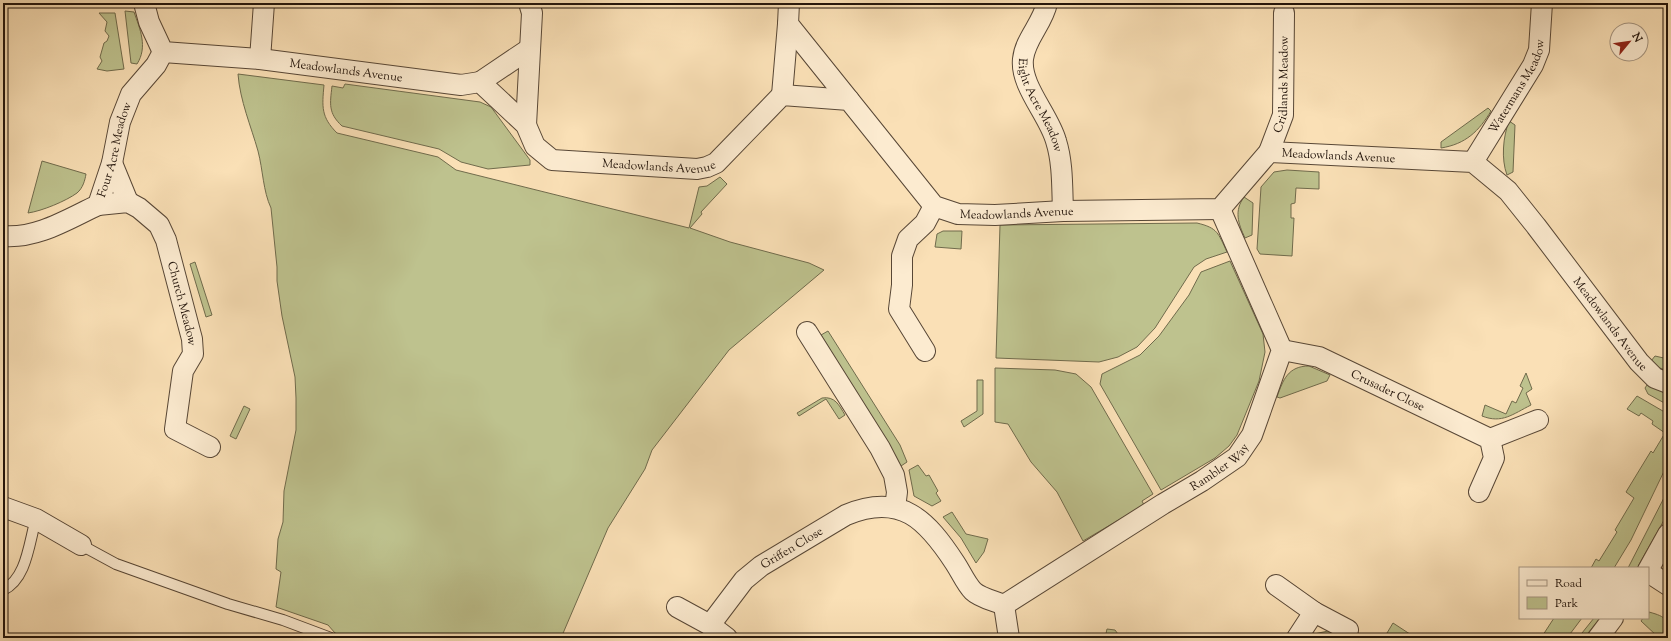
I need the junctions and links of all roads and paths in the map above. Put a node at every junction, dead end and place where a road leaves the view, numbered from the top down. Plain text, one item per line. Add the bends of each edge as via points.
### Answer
1 (144, 3) edge
2 (264, 3) edge
3 (529, 3) edge
4 (789, 3) edge
5 (1047, 3) edge
6 (1542, 3) edge
7 (1284, 13) dead end
8 (788, 24) junction
9 (529, 49) junction
10 (163, 52) junction
11 (260, 59) junction
12 (480, 82) junction
13 (782, 95) junction
14 (849, 100) junction
15 (526, 125) junction
16 (1269, 152) junction
17 (1472, 162) junction
18 (112, 163) junction
19 (128, 202) junction
20 (98, 205) junction
21 (934, 206) junction
22 (1220, 209) junction
23 (1063, 211) junction
24 (3, 236) edge
25 (807, 332) dead end
26 (1282, 350) junction
27 (925, 351) dead end
28 (1668, 383) edge
29 (1538, 420) dead end
30 (1490, 440) junction
31 (210, 447) dead end
32 (1479, 492) dead end
33 (3, 506) edge
34 (896, 508) junction
35 (36, 519) junction
36 (1668, 534) edge
37 (81, 545) joint
38 (1649, 569) edge
39 (1649, 572) edge
40 (1276, 585) dead end
41 (1668, 585) edge
42 (3, 590) edge
43 (1004, 605) junction
44 (677, 607) dead end
45 (1314, 612) junction
46 (1612, 619) edge
47 (710, 625) junction
48 (1348, 630) dead end
49 (331, 638) edge
50 (727, 638) edge
51 (1009, 638) edge
52 (1297, 638) edge
53 (1598, 638) edge

1 - 10 street via 149,22
2 - 11 street
3 - 9 street, Meadowlands Avenue via 532,13
4 - 8 street
5 - 23 street, Eight Acre Meadow via 1046,11 1028,43 1023,58 1023,72 1056,139
6 - 17 street, Watermans Meadow via 1539,50 1533,65
7 - 16 street, Cridlands Meadow via 1283,116
8 - 13 street
8 - 14 street
9 - 12 street, Meadowlands Avenue
9 - 15 street, Meadowlands Avenue
10 - 11 street, Meadowlands Avenue
10 - 18 street, Four Acre Meadow via 156,65 131,94 120,122
11 - 12 street, Meadowlands Avenue via 461,85
12 - 15 street, Meadowlands Avenue
13 - 14 street
13 - 15 street, Meadowlands Avenue via 716,163 697,169 552,160 535,146
14 - 21 street
16 - 17 street, Meadowlands Avenue
16 - 22 street, Meadowlands Avenue
17 - 28 street, Meadowlands Avenue via 1508,191 1639,362 1655,378
18 - 19 street
18 - 20 street, Four Acre Meadow
19 - 20 street
19 - 31 street, Church Meadow via 159,226 166,240 192,339 193,354 183,371 175,429
20 - 24 street, Four Acre Meadow via 36,233 15,237
21 - 23 street, Meadowlands Avenue via 958,214 995,215
21 - 27 street via 926,223 908,239 902,256 899,309
22 - 23 street, Meadowlands Avenue
22 - 26 street
25 - 34 street via 880,448 894,475
26 - 30 street, Crusader Close via 1319,357
26 - 43 street, Rambler Way via 1252,435 1237,456 1202,481
29 - 30 street
30 - 32 street via 1494,458
33 - 35 street
34 - 43 street, Griffen Close via 924,522 938,537 974,592
34 - 47 street, Griffen Close via 860,509 846,515 761,566 744,580
35 - 37 street
35 - 42 lane via 20,574
36 - 38 street
37 - 49 lane via 116,564
39 - 41 street
40 - 45 street
43 - 51 street
44 - 47 street
45 - 48 street
45 - 52 street
46 - 53 street
47 - 50 street

